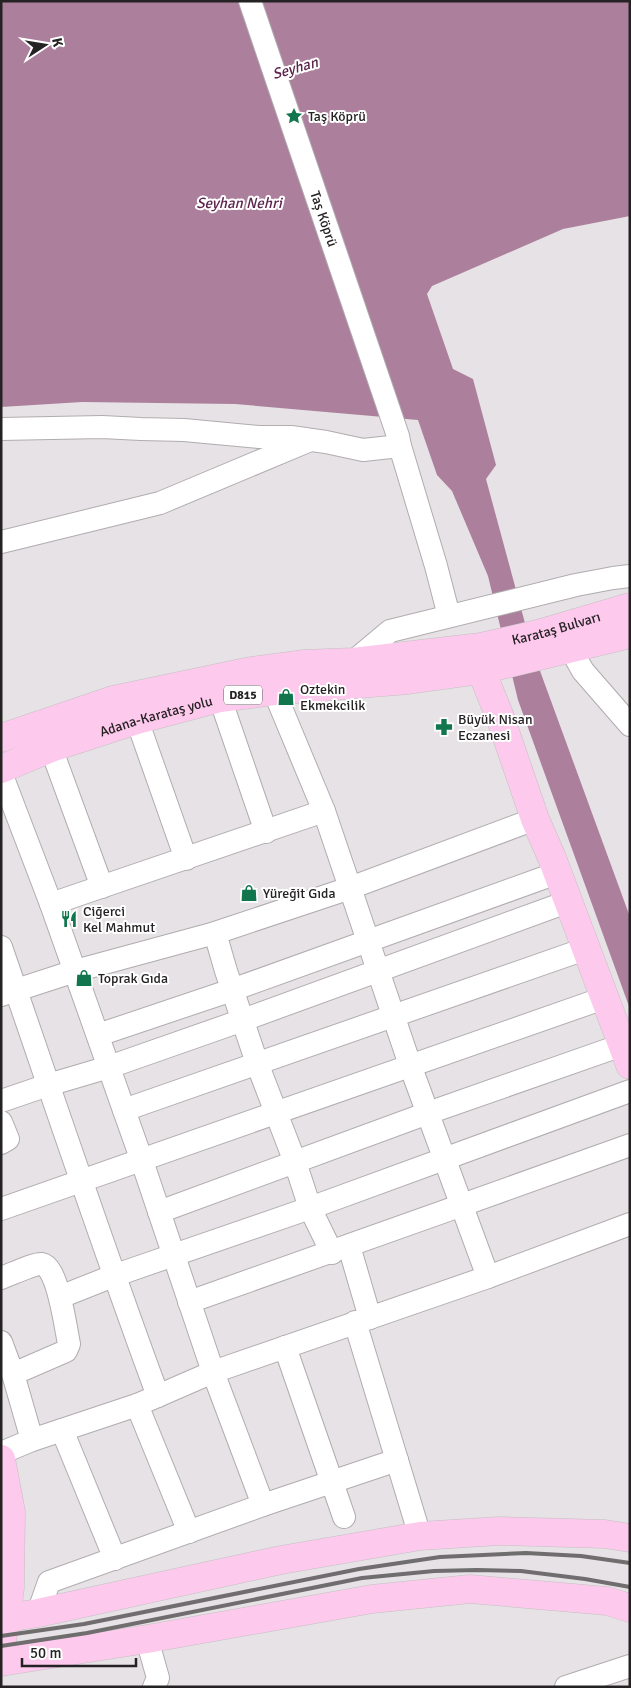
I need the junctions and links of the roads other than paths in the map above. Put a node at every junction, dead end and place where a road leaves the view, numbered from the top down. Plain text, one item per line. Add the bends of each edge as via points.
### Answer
1 (250, 1) edge
2 (1, 429) edge
3 (312, 440) junction
4 (399, 441) junction
5 (1, 542) edge
6 (630, 576) edge
7 (630, 607) edge
8 (449, 616) junction
9 (630, 634) edge
10 (551, 646) junction
11 (485, 661) junction
12 (353, 662) junction
13 (274, 691) junction
14 (220, 698) junction
15 (137, 720) junction
16 (630, 726) edge
17 (1, 738) edge
18 (51, 748) junction
19 (1, 769) edge
20 (1, 773) edge
21 (324, 812) junction
22 (535, 818) junction
23 (266, 832) junction
24 (186, 859) junction
25 (557, 873) junction
26 (102, 887) junction
27 (350, 888) junction
28 (568, 902) junction
29 (51, 904) junction
30 (215, 932) junction
31 (369, 940) junction
32 (1, 948) edge
33 (585, 949) junction
34 (75, 971) junction
35 (379, 972) junction
36 (232, 990) junction
37 (9, 993) edge
38 (604, 998) junction
39 (393, 1016) junction
40 (243, 1020) junction
41 (98, 1035) junction
42 (626, 1055) edge
43 (257, 1064) junction
44 (410, 1065) junction
45 (109, 1067) junction
46 (48, 1085) junction
47 (630, 1090) edge
48 (1, 1101) edge
49 (124, 1110) junction
50 (428, 1113) junction
51 (276, 1114) junction
52 (1, 1122) edge
53 (1, 1143) edge
54 (630, 1145) edge
55 (445, 1159) junction
56 (142, 1161) junction
57 (295, 1162) junction
58 (83, 1181) junction
59 (462, 1204) junction
60 (310, 1208) junction
61 (1, 1209) edge
62 (159, 1212) junction
63 (630, 1224) edge
64 (340, 1249) junction
65 (173, 1256) junction
66 (113, 1276) junction
67 (488, 1277) junction
68 (1, 1278) edge
69 (60, 1297) junction
70 (189, 1302) junction
71 (363, 1320) junction
72 (1, 1342) edge
73 (285, 1347) junction
74 (213, 1372) junction
75 (13, 1374) junction
76 (158, 1396) junction
77 (137, 1405) junction
78 (62, 1430) junction
79 (32, 1440) junction
80 (1, 1452) edge
81 (1, 1459) edge
82 (397, 1460) junction
83 (331, 1482) junction
84 (263, 1505) junction
85 (344, 1517) dead end
86 (188, 1532) junction
87 (420, 1536) junction
88 (630, 1538) edge
89 (6, 1546) edge
90 (115, 1558) junction
91 (630, 1608) edge
92 (38, 1613) junction
93 (4, 1619) edge
94 (147, 1639) junction
95 (1, 1645) edge
96 (1, 1662) edge
97 (630, 1666) edge
98 (154, 1687) edge
99 (566, 1687) edge

1 - 4 street, Taș Köprü
2 - 3 street via 102,426
3 - 4 street via 363,450
3 - 5 street via 160,503
4 - 8 street, Taș Köprü
6 - 8 street via 576,584
7 - 10 main road, Karataş Bulvarı / D815
8 - 12 street via 390,631
9 - 10 main road, Karataş Bulvarı / D815
10 - 11 main road, Karataş Bulvarı / D815
10 - 16 street via 582,670
11 - 12 main road, Adana-Karataş yolu / D815
11 - 13 main road, Adana-Karataş yolu / D815 via 408,680
11 - 22 main road via 500,717
12 - 17 main road, Adana-Karataş yolu / D815 via 251,671 122,698
13 - 14 main road, Adana-Karataş yolu / D815
13 - 21 street
14 - 15 main road, Adana-Karataş yolu / D815
14 - 23 street
15 - 18 main road, Adana-Karataş yolu / D815
15 - 24 street
18 - 19 main road, Adana-Karataş yolu / D815
18 - 26 street
20 - 29 street
21 - 23 street
21 - 27 street
22 - 25 main road
22 - 27 street
23 - 24 street
24 - 26 street
25 - 28 main road
25 - 31 street
26 - 29 street
27 - 30 street
27 - 31 street
28 - 33 main road
28 - 35 street
29 - 34 street
30 - 34 street
30 - 36 street
31 - 35 street
31 - 36 street
32 - 37 street
33 - 38 main road
33 - 39 street
34 - 37 street
34 - 41 street
35 - 39 street
35 - 40 street
36 - 40 street
36 - 41 street
37 - 46 street
38 - 42 main road
38 - 44 street
39 - 43 street
39 - 44 street
40 - 43 street
40 - 45 street
41 - 45 street
42 - 50 street
43 - 49 street
43 - 51 street
44 - 50 street
44 - 51 street
45 - 46 street
45 - 49 street
46 - 48 street
46 - 58 street
47 - 55 street
49 - 56 street
50 - 55 street
50 - 57 street
51 - 56 street
51 - 57 street
52 - 53 street via 8,1139
54 - 59 street
55 - 59 street
55 - 60 street
56 - 58 street
56 - 62 street
57 - 60 street
57 - 62 street
58 - 61 street
58 - 66 street
59 - 64 street
59 - 67 street
60 - 64 street
60 - 65 street
62 - 65 street
63 - 67 street
64 - 70 street
64 - 71 street
65 - 66 street
65 - 70 street
66 - 69 street
66 - 76 street
67 - 71 street
68 - 69 street via 40,1264 47,1266
69 - 75 street via 69,1344 66,1351
70 - 74 street
71 - 73 street
71 - 82 street
72 - 75 street
73 - 74 street
73 - 83 street
74 - 76 street
74 - 84 street
75 - 79 street
76 - 77 street
77 - 78 street
77 - 86 street
78 - 79 street
78 - 90 street
79 - 80 street
81 - 89 main road via 11,1512
82 - 83 street
82 - 87 street
83 - 84 street
83 - 85 street
84 - 86 street
86 - 90 street
87 - 88 main road via 499,1531 605,1534
87 - 92 main road via 281,1560
89 - 93 main road via 10,1588
90 - 92 street via 49,1582
91 - 94 main road via 607,1601 470,1589 372,1599
92 - 93 main road
93 - 95 main road
94 - 96 main road
94 - 98 street via 158,1678
97 - 99 street

